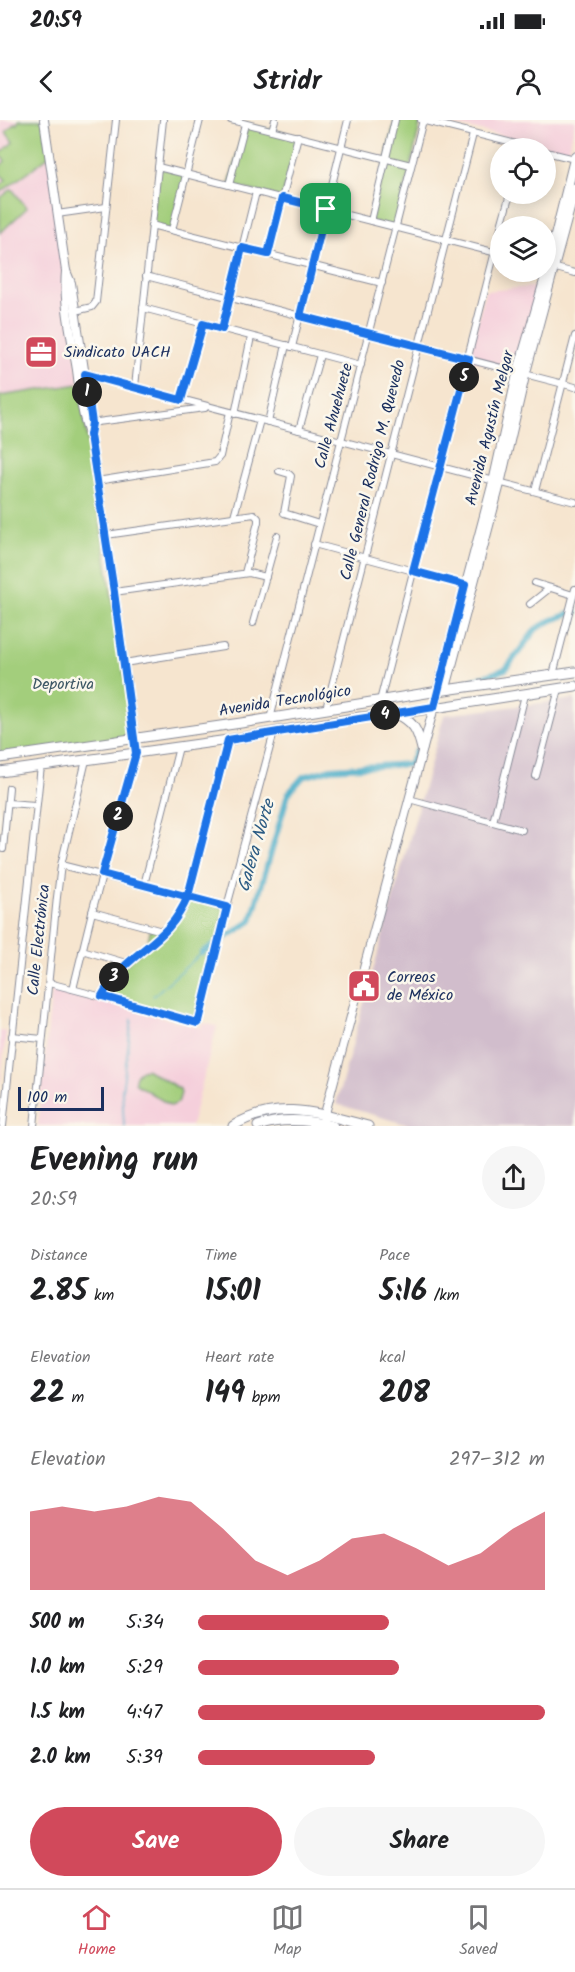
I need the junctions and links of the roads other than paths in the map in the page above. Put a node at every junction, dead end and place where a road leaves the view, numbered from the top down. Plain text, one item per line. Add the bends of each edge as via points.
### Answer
1 (44, 120) edge
2 (116, 120) edge
3 (163, 120) edge
4 (200, 120) edge
5 (231, 120) edge
6 (275, 120) edge
7 (348, 120) edge
8 (395, 120) edge
9 (422, 120) edge
10 (245, 124) junction
11 (272, 130) junction
12 (473, 134) junction
13 (298, 136) junction
14 (490, 139) edge
15 (342, 147) junction
16 (556, 154) edge
17 (575, 158) edge
18 (386, 159) junction
19 (411, 165) junction
20 (158, 167) junction
21 (186, 174) junction
22 (229, 185) junction
23 (575, 188) edge
24 (256, 192) junction
25 (282, 198) junction
26 (106, 207) junction
27 (326, 209) junction
28 (57, 214) junction
29 (371, 220) junction
30 (151, 225) junction
31 (397, 227) junction
32 (172, 230) junction
33 (556, 237) edge
34 (446, 240) junction
35 (556, 245) edge
36 (242, 248) junction
37 (490, 252) edge
38 (268, 254) junction
39 (312, 266) junction
40 (556, 268) edge
41 (66, 271) junction
42 (575, 273) edge
43 (146, 276) junction
44 (490, 282) edge
45 (545, 282) edge
46 (382, 283) junction
47 (230, 297) junction
48 (143, 308) junction
49 (75, 311) junction
50 (300, 316) junction
51 (203, 324) junction
52 (222, 329) junction
53 (369, 334) junction
54 (575, 336) edge
55 (251, 337) junction
56 (289, 346) junction
57 (419, 346) junction
58 (320, 355) junction
59 (469, 359) junction
60 (361, 365) junction
61 (521, 373) junction
62 (85, 374) junction
63 (562, 384) junction
64 (135, 387) junction
65 (575, 387) edge
66 (181, 400) junction
67 (208, 408) junction
68 (232, 413) junction
69 (260, 420) junction
70 (268, 422) junction
71 (89, 424) junction
72 (299, 430) junction
73 (341, 441) junction
74 (391, 454) junction
75 (440, 466) junction
76 (279, 471) dead end
77 (97, 481) junction
78 (497, 481) junction
79 (535, 491) junction
80 (575, 502) edge
81 (234, 516) junction
82 (319, 524) junction
83 (106, 535) junction
84 (277, 536) dead end
85 (314, 544) junction
86 (364, 558) junction
87 (413, 571) junction
88 (245, 573) junction
89 (266, 577) junction
90 (535, 583) dead end
91 (465, 585) junction
92 (550, 588) junction
93 (114, 592) junction
94 (574, 592) edge
95 (530, 604) dead end
96 (253, 623) dead end
97 (223, 647) dead end
98 (124, 663) junction
99 (575, 672) edge
100 (553, 675) junction
101 (448, 676) junction
102 (575, 686) edge
103 (460, 688) junction
104 (559, 689) junction
105 (442, 691) junction
106 (525, 695) junction
107 (380, 701) junction
108 (434, 707) junction
109 (326, 709) junction
110 (396, 714) junction
111 (270, 719) junction
112 (274, 732) junction
113 (134, 738) junction
114 (228, 740) junction
115 (179, 747) junction
116 (422, 749) junction
117 (136, 753) junction
118 (0, 758) edge
119 (86, 760) junction
120 (40, 766) junction
121 (0, 772) edge
122 (536, 776) dead end
123 (9, 788) dead end
124 (410, 799) junction
125 (8, 803) junction
126 (35, 805) junction
127 (493, 822) junction
128 (522, 830) dead end
129 (3, 849) dead end
130 (62, 865) junction
131 (102, 874) junction
132 (144, 885) junction
133 (188, 896) junction
134 (227, 907) junction
135 (92, 912) junction
136 (166, 932) junction
137 (82, 950) junction
138 (129, 964) junction
139 (49, 983) junction
140 (73, 989) junction
141 (102, 996) junction
142 (12, 1036) junction
143 (42, 1039) junction
144 (323, 1121) edge
145 (3, 1126) edge
146 (34, 1126) edge
147 (233, 1126) edge
148 (258, 1126) edge
149 (333, 1126) edge
150 (368, 1126) edge

1 - 28 main road
2 - 26 street
3 - 20 street
4 - 21 street
5 - 10 street
6 - 11 street
7 - 15 street
8 - 18 street
9 - 12 street
9 - 19 street, Calle Ahuehuete
10 - 11 street
10 - 22 street
11 - 13 street
12 - 14 street
12 - 34 street, Calle General Rodrigo M. Quevedo
13 - 15 street
13 - 25 street
15 - 18 street
15 - 27 street
16 - 17 street
17 - 33 main road, Avenida Agustín Melgar
18 - 19 street
18 - 29 street
19 - 31 street, Calle Ahuehuete
20 - 21 street
20 - 30 street
21 - 22 street
21 - 32 street
22 - 24 street
23 - 35 main road, Avenida Agustín Melgar
24 - 25 street
24 - 36 street
25 - 27 street
25 - 38 street
26 - 28 street
26 - 49 street via 96,302 92,307
27 - 29 street
27 - 39 street
28 - 41 main road
29 - 31 street
30 - 32 street
30 - 43 street
31 - 34 street
31 - 46 street, Calle Ahuehuete
32 - 36 street
34 - 37 street
34 - 57 street, Calle General Rodrigo M. Quevedo
36 - 38 street
36 - 47 street
38 - 39 street
39 - 46 street
39 - 50 street
40 - 42 street
41 - 49 main road
41 - 71 main road via 69,315
43 - 47 street
43 - 48 street
44 - 59 street
45 - 61 main road, Avenida Agustín Melgar
46 - 53 street, Calle Ahuehuete
47 - 50 street
47 - 52 street
48 - 51 street
48 - 64 street
49 - 62 main road
50 - 53 street
50 - 56 street
51 - 52 street
51 - 66 street
52 - 55 street
53 - 57 street
53 - 60 street, Calle Ahuehuete
54 - 63 street
55 - 56 street
55 - 68 street
56 - 58 street
56 - 70 street
57 - 59 street
57 - 74 street, Calle General Rodrigo M. Quevedo
58 - 60 street
58 - 72 street
59 - 61 street
59 - 75 street
60 - 73 street, Calle Ahuehuete
61 - 63 street
61 - 78 main road, Avenida Agustín Melgar
62 - 64 street
62 - 71 main road
63 - 65 street
63 - 79 street
64 - 66 street
66 - 67 street
67 - 68 street
67 - 71 street
68 - 69 street
68 - 77 street via 215,462
69 - 70 street
69 - 81 street
70 - 72 street
71 - 77 main road
72 - 73 street
73 - 74 street
73 - 82 street, Calle Ahuehuete
74 - 75 street
74 - 86 street, Calle General Rodrigo M. Quevedo
75 - 78 street
75 - 87 street
76 - 82 street via 291,477 284,513
77 - 83 main road
78 - 79 street
78 - 91 main road, Avenida Agustín Melgar
78 - 101 main road, Avenida Agustín Melgar
79 - 80 street
81 - 83 street
81 - 88 street via 252,514 258,522
82 - 85 street, Calle Ahuehuete
83 - 93 main road
84 - 89 street
85 - 86 street
85 - 111 street, Calle Ahuehuete
86 - 87 street
86 - 109 street, Calle General Rodrigo M. Quevedo
87 - 91 street
87 - 107 street
88 - 89 street
88 - 93 street
89 - 96 street
90 - 92 street
91 - 105 main road, Avenida Agustín Melgar
92 - 94 street
92 - 95 street
93 - 98 main road
94 - 100 street
97 - 98 street
98 - 113 main road
99 - 100 main road, Avenida Tecnológico
100 - 103 main road, Avenida Tecnológico
101 - 103 main road
101 - 105 main road, Avenida Agustín Melgar
102 - 104 main road, Avenida Tecnológico
103 - 105 main road, Avenida Tecnológico
104 - 106 main road, Avenida Tecnológico
104 - 122 street
105 - 107 main road, Avenida Tecnológico
105 - 108 main road, Avenida Agustín Melgar
106 - 108 main road, Avenida Tecnológico
106 - 127 street
107 - 109 main road, Avenida Tecnológico
108 - 110 main road, Avenida Tecnológico
108 - 116 main road, Avenida Agustín Melgar
109 - 111 main road, Avenida Tecnológico
110 - 112 main road, Avenida Tecnológico
110 - 116 main road via 415,727
111 - 113 main road, Avenida Tecnológico
112 - 114 main road, Avenida Tecnológico
112 - 134 street
113 - 117 main road
113 - 118 main road, Avenida Tecnológico
114 - 115 main road, Avenida Tecnológico
114 - 133 street
115 - 117 main road, Avenida Tecnológico
115 - 132 street
116 - 124 main road, Avenida Agustín Melgar
117 - 119 main road, Avenida Tecnológico
117 - 131 street
119 - 120 main road, Avenida Tecnológico
119 - 130 street, Calle Electrónica
120 - 121 main road, Avenida Tecnológico
120 - 126 street
123 - 125 street
124 - 127 street
124 - 144 main road, Avenida Agustín Melgar
125 - 126 street
125 - 129 street
126 - 142 street
127 - 128 street
130 - 131 street
130 - 139 street, Calle Electrónica
131 - 132 street
131 - 135 street
132 - 133 street
133 - 134 street
133 - 136 street
134 - 141 street via 199,1021
135 - 136 street
135 - 137 street
136 - 138 street
137 - 138 street
137 - 140 street
138 - 141 street via 114,977
139 - 140 street
139 - 143 street, Calle Electrónica
140 - 141 street
142 - 143 street
142 - 145 street
143 - 146 street, Calle Electrónica
144 - 147 main road via 298,1110 277,1111 250,1117
144 - 148 main road via 279,1121
144 - 149 main road
144 - 150 main road

